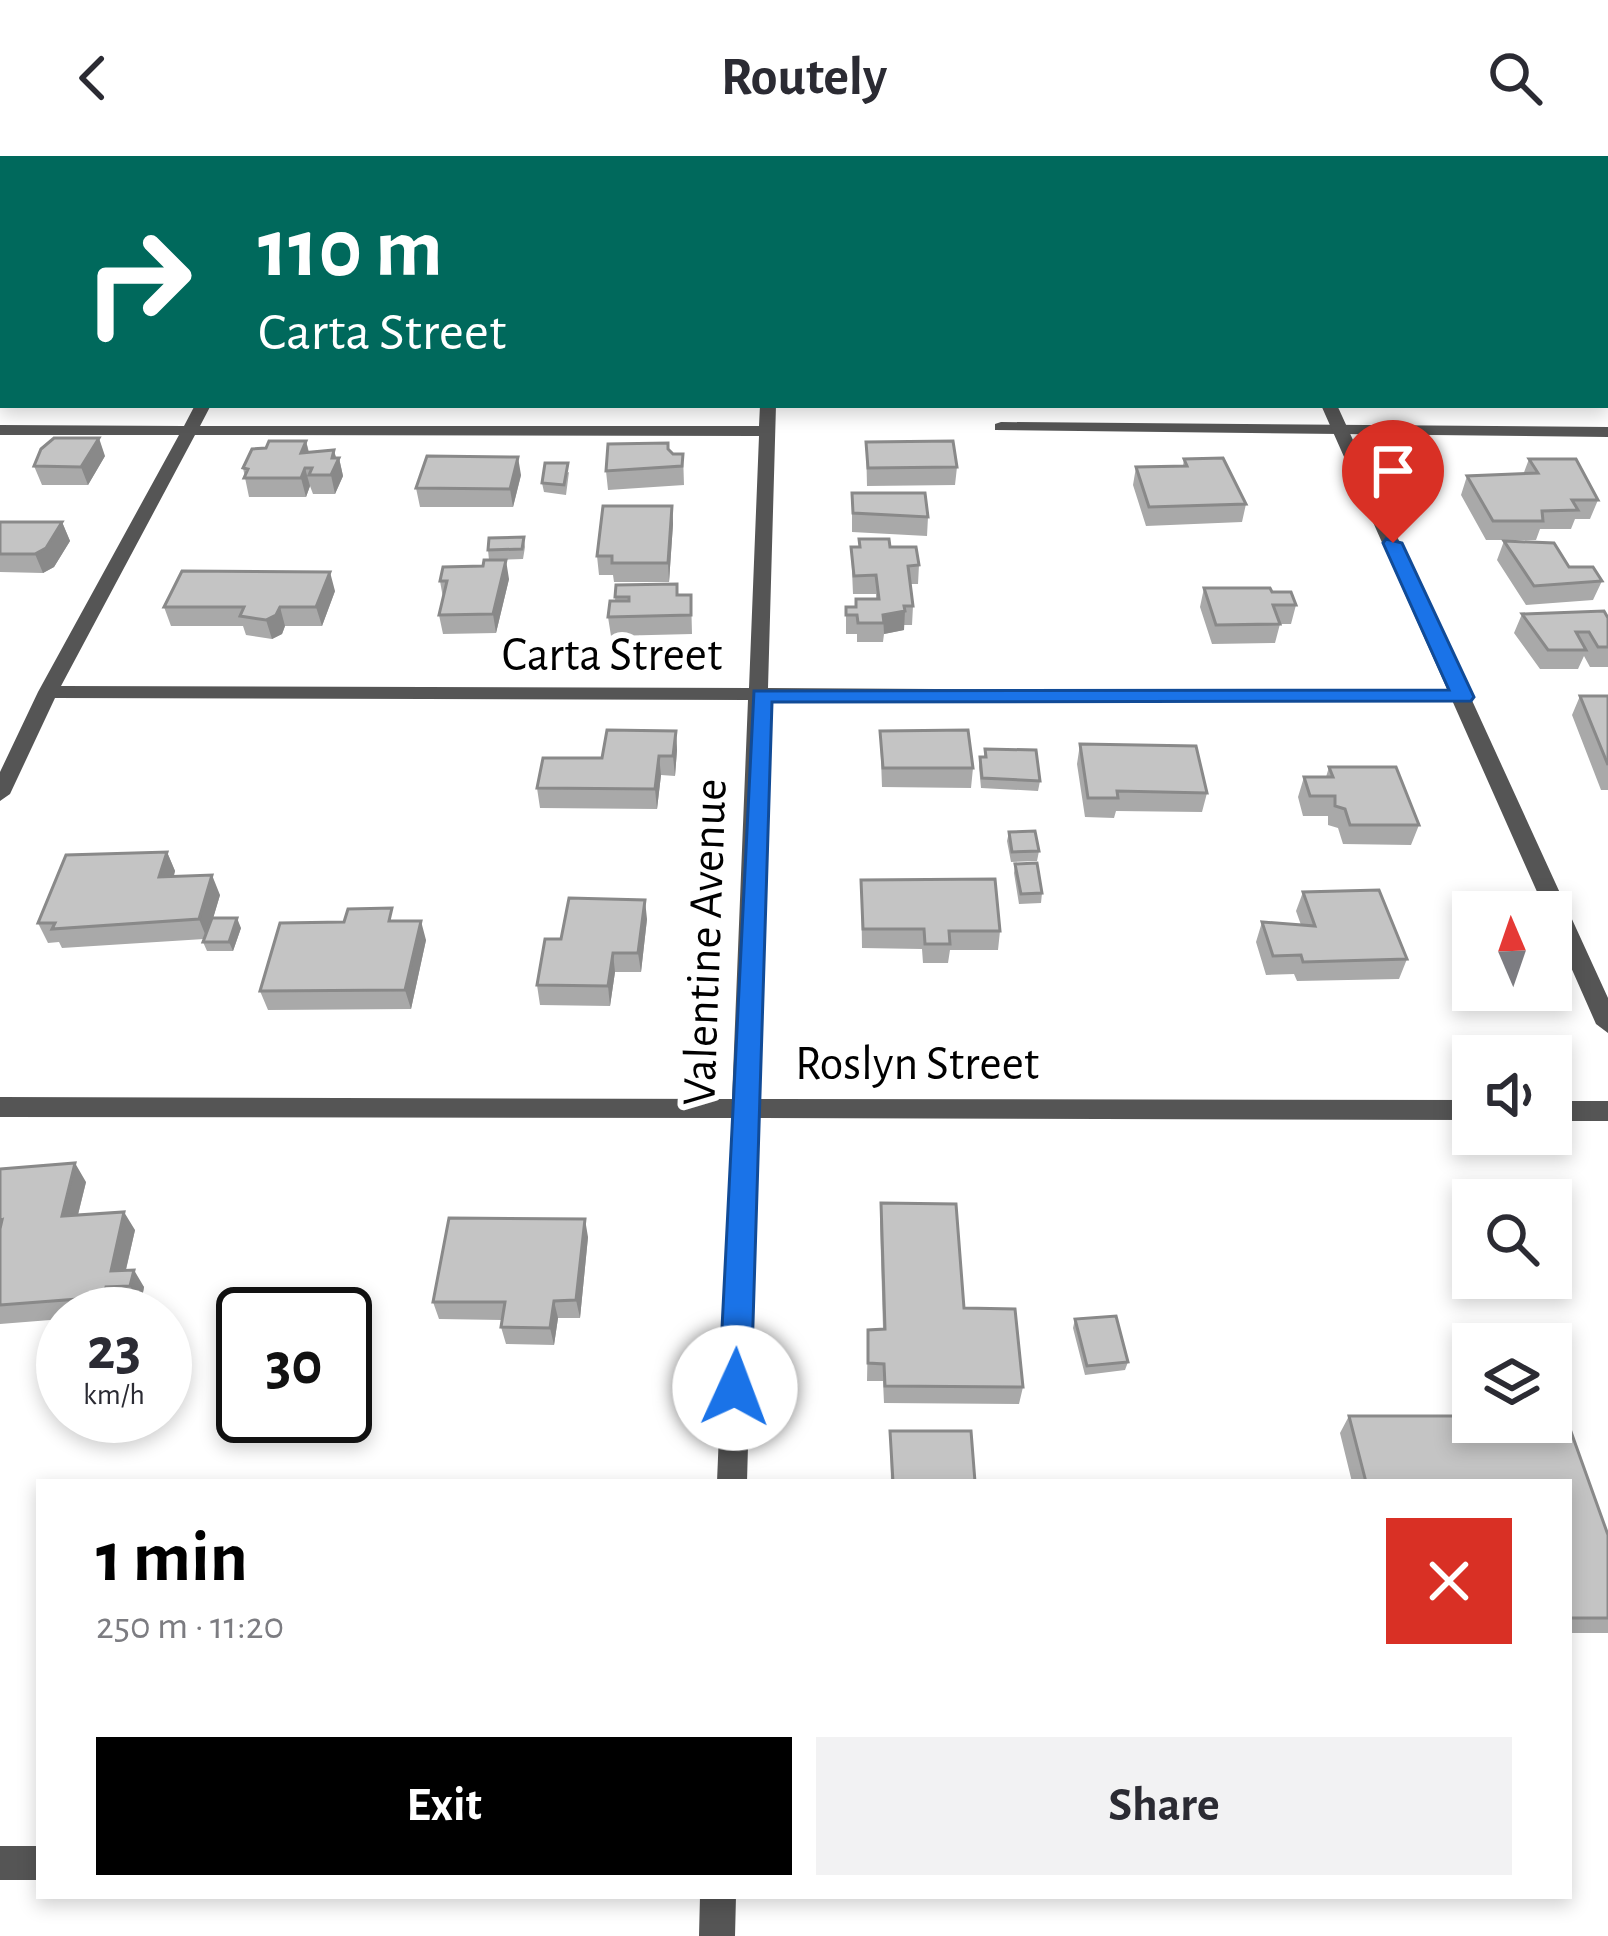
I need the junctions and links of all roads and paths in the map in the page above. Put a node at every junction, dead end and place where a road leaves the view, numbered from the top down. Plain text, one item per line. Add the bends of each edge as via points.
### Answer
1 (201, 408) edge
2 (768, 408) edge
3 (1330, 408) edge
4 (1001, 427) dead end
5 (1340, 428) junction
6 (0, 430) edge
7 (189, 430) junction
8 (768, 431) junction
9 (1608, 432) edge
10 (48, 692) junction
11 (761, 695) junction
12 (1463, 697) junction
13 (0, 794) edge
14 (1608, 1024) edge
15 (744, 1106) junction
16 (0, 1108) edge
17 (1452, 1110) edge
18 (1572, 1111) edge
19 (1608, 1111) edge
20 (732, 1479) edge
21 (0, 1863) edge
22 (36, 1863) edge
23 (718, 1899) edge
24 (717, 1936) edge

1 - 7 street
2 - 8 street, Valentine Avenue
3 - 5 street
4 - 5 street
5 - 9 street
5 - 12 street
6 - 7 street
7 - 8 street
7 - 10 street
8 - 11 street, Valentine Avenue
10 - 11 street, Carta Street
10 - 13 street
11 - 12 street, Carta Street
11 - 15 street, Valentine Avenue
12 - 14 street
15 - 16 street, Roslyn Street
15 - 17 street, Roslyn Street
15 - 20 street, Valentine Avenue
18 - 19 street
21 - 22 street
23 - 24 street

